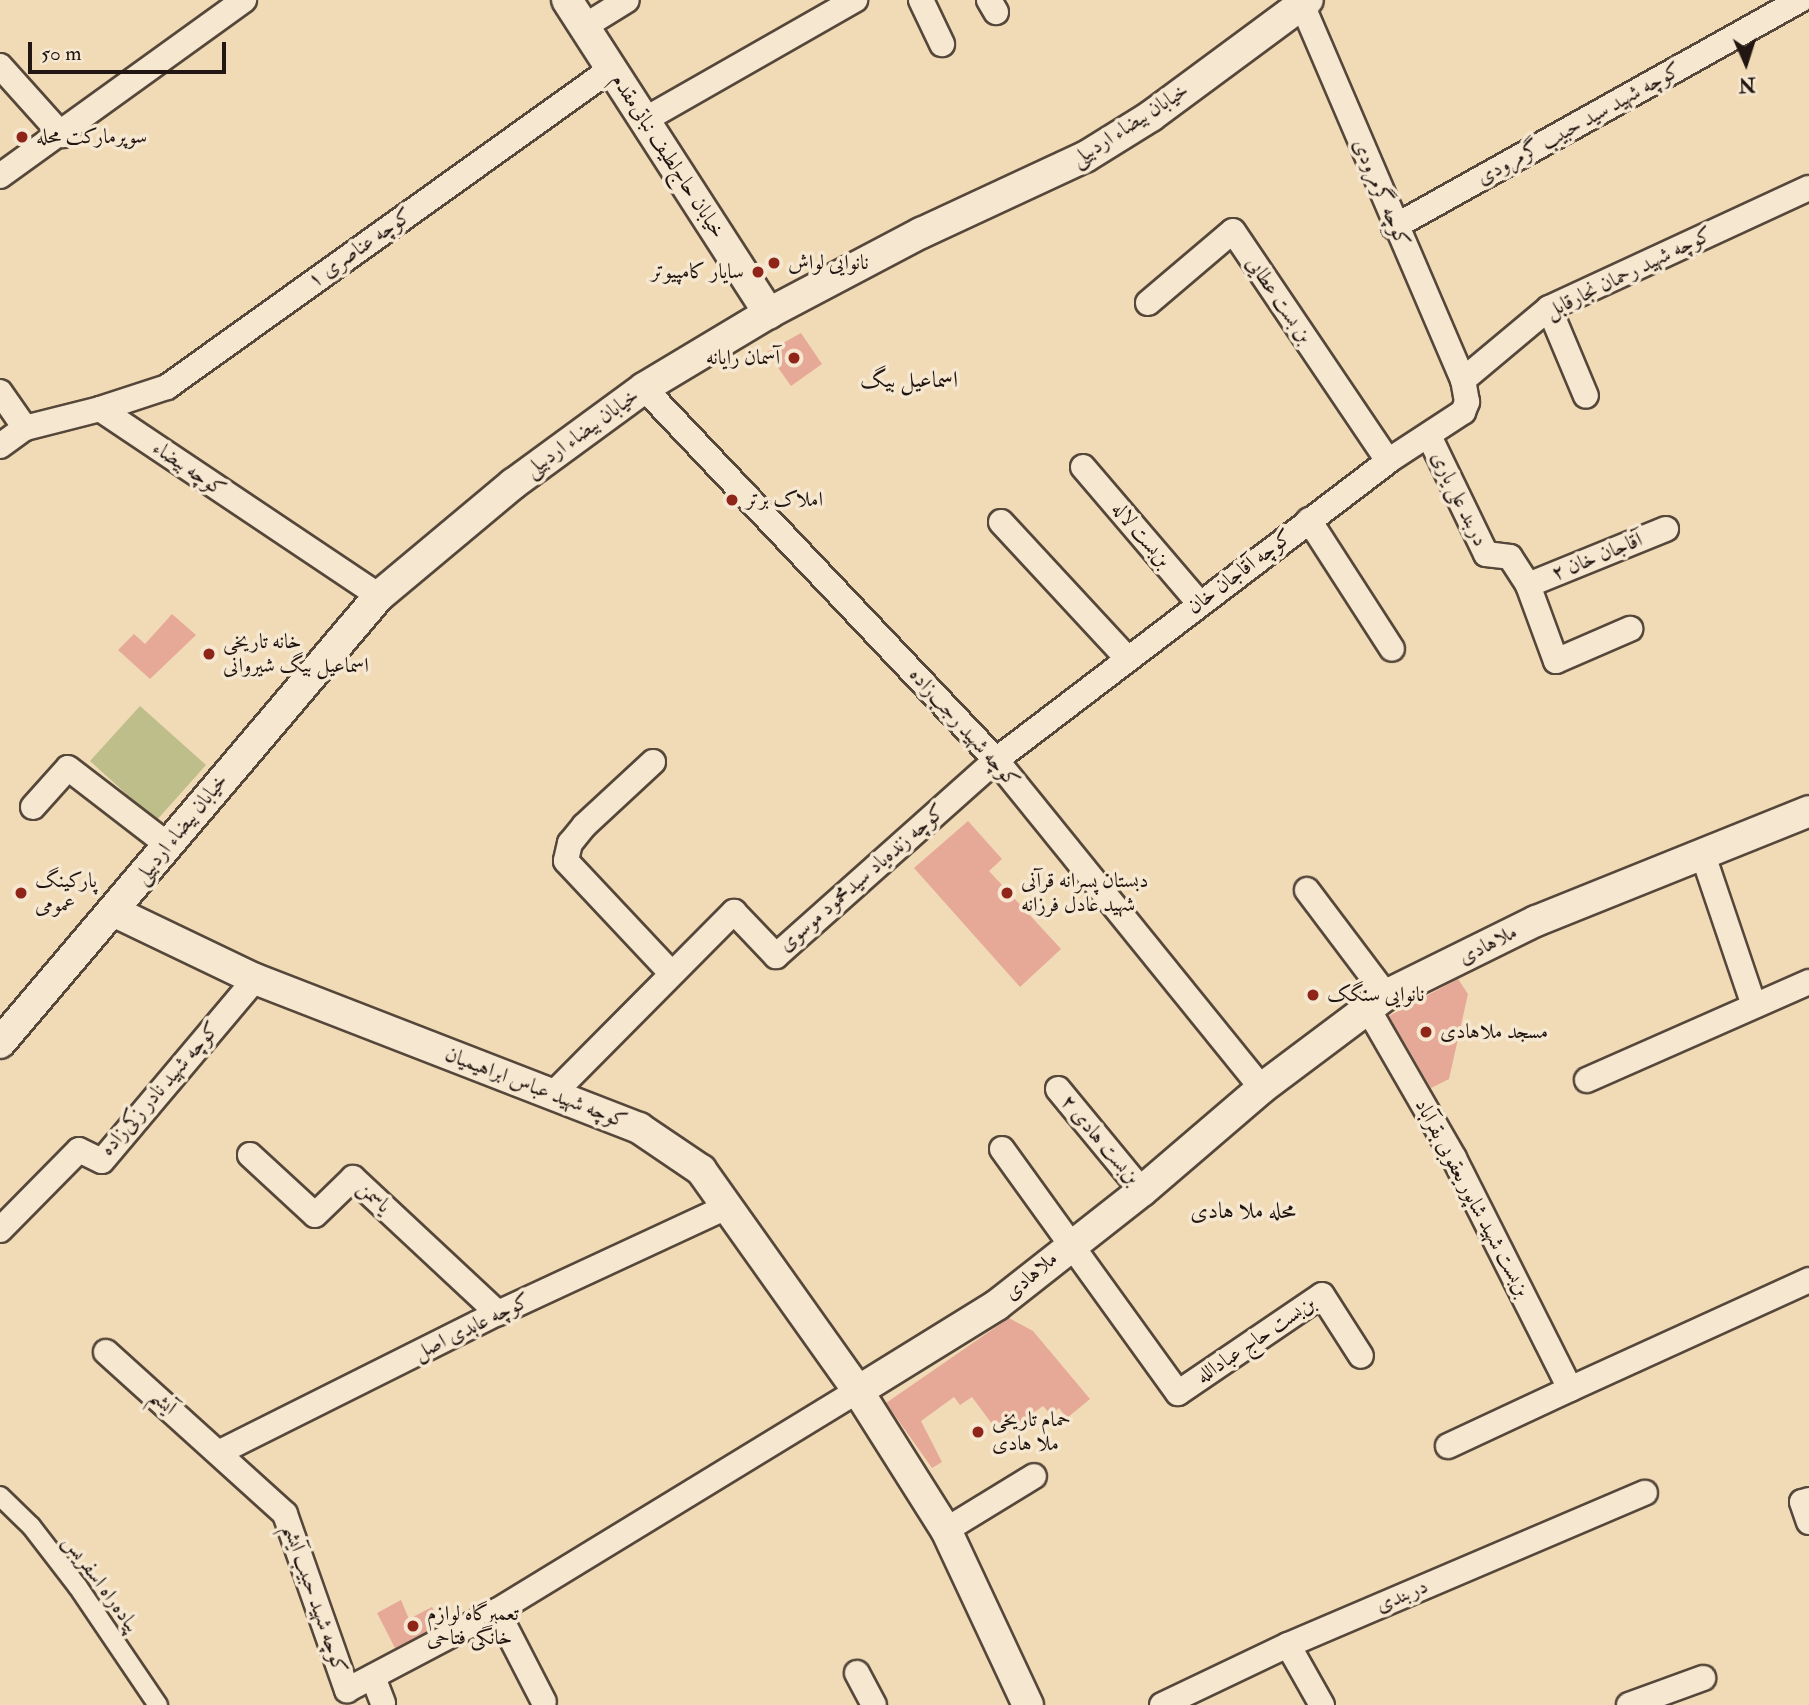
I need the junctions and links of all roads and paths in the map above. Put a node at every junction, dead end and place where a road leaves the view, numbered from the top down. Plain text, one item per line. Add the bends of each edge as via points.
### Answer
1 (244, 0) edge
2 (567, 0) edge
3 (626, 0) edge
4 (855, 0) edge
5 (921, 0) edge
6 (1801, 0) edge
7 (1303, 1) edge
8 (585, 26) junction
9 (942, 44) dead end
10 (0, 66) edge
11 (611, 69) junction
12 (646, 119) junction
13 (62, 135) junction
14 (0, 177) edge
15 (1809, 188) edge
16 (1394, 227) junction
17 (1148, 303) dead end
18 (1549, 308) junction
19 (769, 313) junction
20 (1463, 380) junction
21 (644, 388) junction
22 (0, 392) edge
23 (1586, 396) dead end
24 (100, 409) junction
25 (25, 428) junction
26 (1429, 436) junction
27 (0, 446) edge
28 (1388, 461) junction
29 (1083, 467) dead end
30 (1309, 520) junction
31 (1001, 522) dead end
32 (1666, 528) dead end
33 (1528, 585) junction
34 (379, 596) junction
35 (1199, 603) junction
36 (1630, 629) dead end
37 (1392, 649) dead end
38 (1128, 659) junction
39 (996, 760) junction
40 (653, 762) dead end
41 (33, 807) dead end
42 (1809, 811) edge
43 (168, 845) junction
44 (1703, 855) junction
45 (1307, 890) dead end
46 (114, 912) junction
47 (671, 973) junction
48 (255, 979) junction
49 (1809, 982) edge
50 (1377, 1002) junction
51 (1754, 1006) junction
52 (0, 1044) edge
53 (1587, 1080) dead end
54 (1262, 1088) junction
55 (1058, 1089) dead end
56 (553, 1094) junction
57 (1002, 1149) dead end
58 (250, 1155) dead end
59 (1142, 1191) junction
60 (726, 1207) junction
61 (0, 1230) edge
62 (1069, 1245) junction
63 (1809, 1280) edge
64 (498, 1313) junction
65 (106, 1352) dead end
66 (1361, 1356) dead end
67 (1570, 1389) junction
68 (858, 1391) junction
69 (1448, 1446) dead end
70 (220, 1452) junction
71 (1034, 1476) dead end
72 (1645, 1493) dead end
73 (0, 1496) edge
74 (1809, 1500) edge
75 (1809, 1522) edge
76 (946, 1530) junction
77 (497, 1611) junction
78 (1288, 1645) junction
79 (857, 1672) dead end
80 (373, 1677) junction
81 (1703, 1678) dead end
82 (348, 1690) joint
83 (544, 1702) dead end
84 (383, 1703) edge
85 (158, 1705) edge
86 (874, 1705) edge
87 (1028, 1705) edge
88 (1162, 1705) edge
89 (1322, 1705) edge
90 (1631, 1705) edge

1 - 13 street
2 - 8 street, خیابان حاج‌لطیف نباتی‌مقدم
3 - 8 street
4 - 12 street
5 - 9 street
6 - 16 street, کوچه شهید سید حبیب گرمرودی
7 - 16 street, کوچه گرمرودی
7 - 19 street, خیابان بیضاء اردبیلی via 1151,116 1085,157 921,233
8 - 11 street, خیابان حاج‌لطیف نباتی‌مقدم
10 - 13 street
11 - 12 street, خیابان حاج‌لطیف نباتی‌مقدم
11 - 24 street, کوچه عناصری ۱ via 167,387
12 - 19 street, خیابان حاج‌لطیف نباتی‌مقدم
13 - 14 street
15 - 18 street, کوچه شهید رحمان نجارقابل
16 - 20 street, کوچه گرمرودی
17 - 28 street, بن بست عطایی via 1233,230
18 - 20 street, کوچه شهید رحمان نجارقابل
18 - 23 street
19 - 21 street, خیابان بیضاء اردبیلی
20 - 26 street, کوچه آقاجان خان via 1467,402 1463,412
21 - 34 street, خیابان بیضاء اردبیلی via 513,484
21 - 39 street, کوچه شهید رجب‌زاده
22 - 25 street
24 - 25 street
24 - 34 street, کوچه بیضاء
25 - 27 street
26 - 28 street, کوچه آقاجان خان
26 - 33 street, دربند علی یاری via 1486,554 1510,557
28 - 30 street, کوچه آقاجان خان
29 - 35 street, بن‌بست لاله
30 - 35 street, کوچه آقاجان خان
30 - 37 street
31 - 38 street
32 - 33 street, آقاجان خان ۲
33 - 36 street, دربند علی یاری via 1556,661
34 - 43 street, خیابان بیضاء اردبیلی
35 - 38 street, کوچه آقاجان خان
38 - 39 street, کوچه آقاجان خان
39 - 47 street, کوچه زنده‌یاد سیدمحمود موسوی via 776,956 734,912
39 - 54 street, کوچه شهید رجب‌زاده
40 - 47 street via 584,826 570,843 566,861
41 - 43 street via 68,768
42 - 44 street, ملاهادی
43 - 46 street, خیابان بیضاء اردبیلی
44 - 50 street, ملاهادی via 1536,920
44 - 51 street
45 - 50 street, بن‌بست شهید شاپور یعقوبی بقرآباد
46 - 48 street, کوچه شهید عباس ابراهیمیان
46 - 52 street, خیابان بیضاء اردبیلی
47 - 56 street, کوچه زنده‌یاد سیدمحمود موسوی
48 - 56 street, کوچه شهید عباس ابراهیمیان
48 - 61 street, کوچه شهید نادر زکی‌زاده via 102,1161 79,1150
49 - 51 street
50 - 54 street, ملاهادی
50 - 67 street, بن‌بست شهید شاپور یعقوبی بقرآباد
51 - 53 street
54 - 59 street, ملاهادی
55 - 59 street, بن‌بست هادی ۲
56 - 60 street, کوچه شهید عباس ابراهیمیان via 639,1128 669,1146 701,1170
57 - 62 street
58 - 64 street, یاسمن via 315,1215 353,1178
59 - 62 street, ملاهادی
60 - 64 street, کوچه عابدی اصل
60 - 68 street, کوچه شهید عباس ابراهیمیان
62 - 66 street, بن‌بست حاج عبادالله via 1178,1393 1322,1294
62 - 68 street, ملاهادی via 997,1305
63 - 67 street
64 - 70 street, کوچه عابدی اصل
65 - 70 street, آیشم
67 - 69 street
68 - 76 street
68 - 77 street, ملاهادی
70 - 82 street, کوچه شهید حبیب آیشم via 285,1514
71 - 76 street
72 - 78 street, دربندی
73 - 85 street, پیاده‌راه اسفریس via 78,1587
74 - 75 street via 1802,1502
76 - 87 street
77 - 80 street, ملاهادی
77 - 83 street
78 - 88 street, دربندی
78 - 89 street
79 - 86 street
80 - 82 street, ملاهادی
80 - 84 street
81 - 90 street

